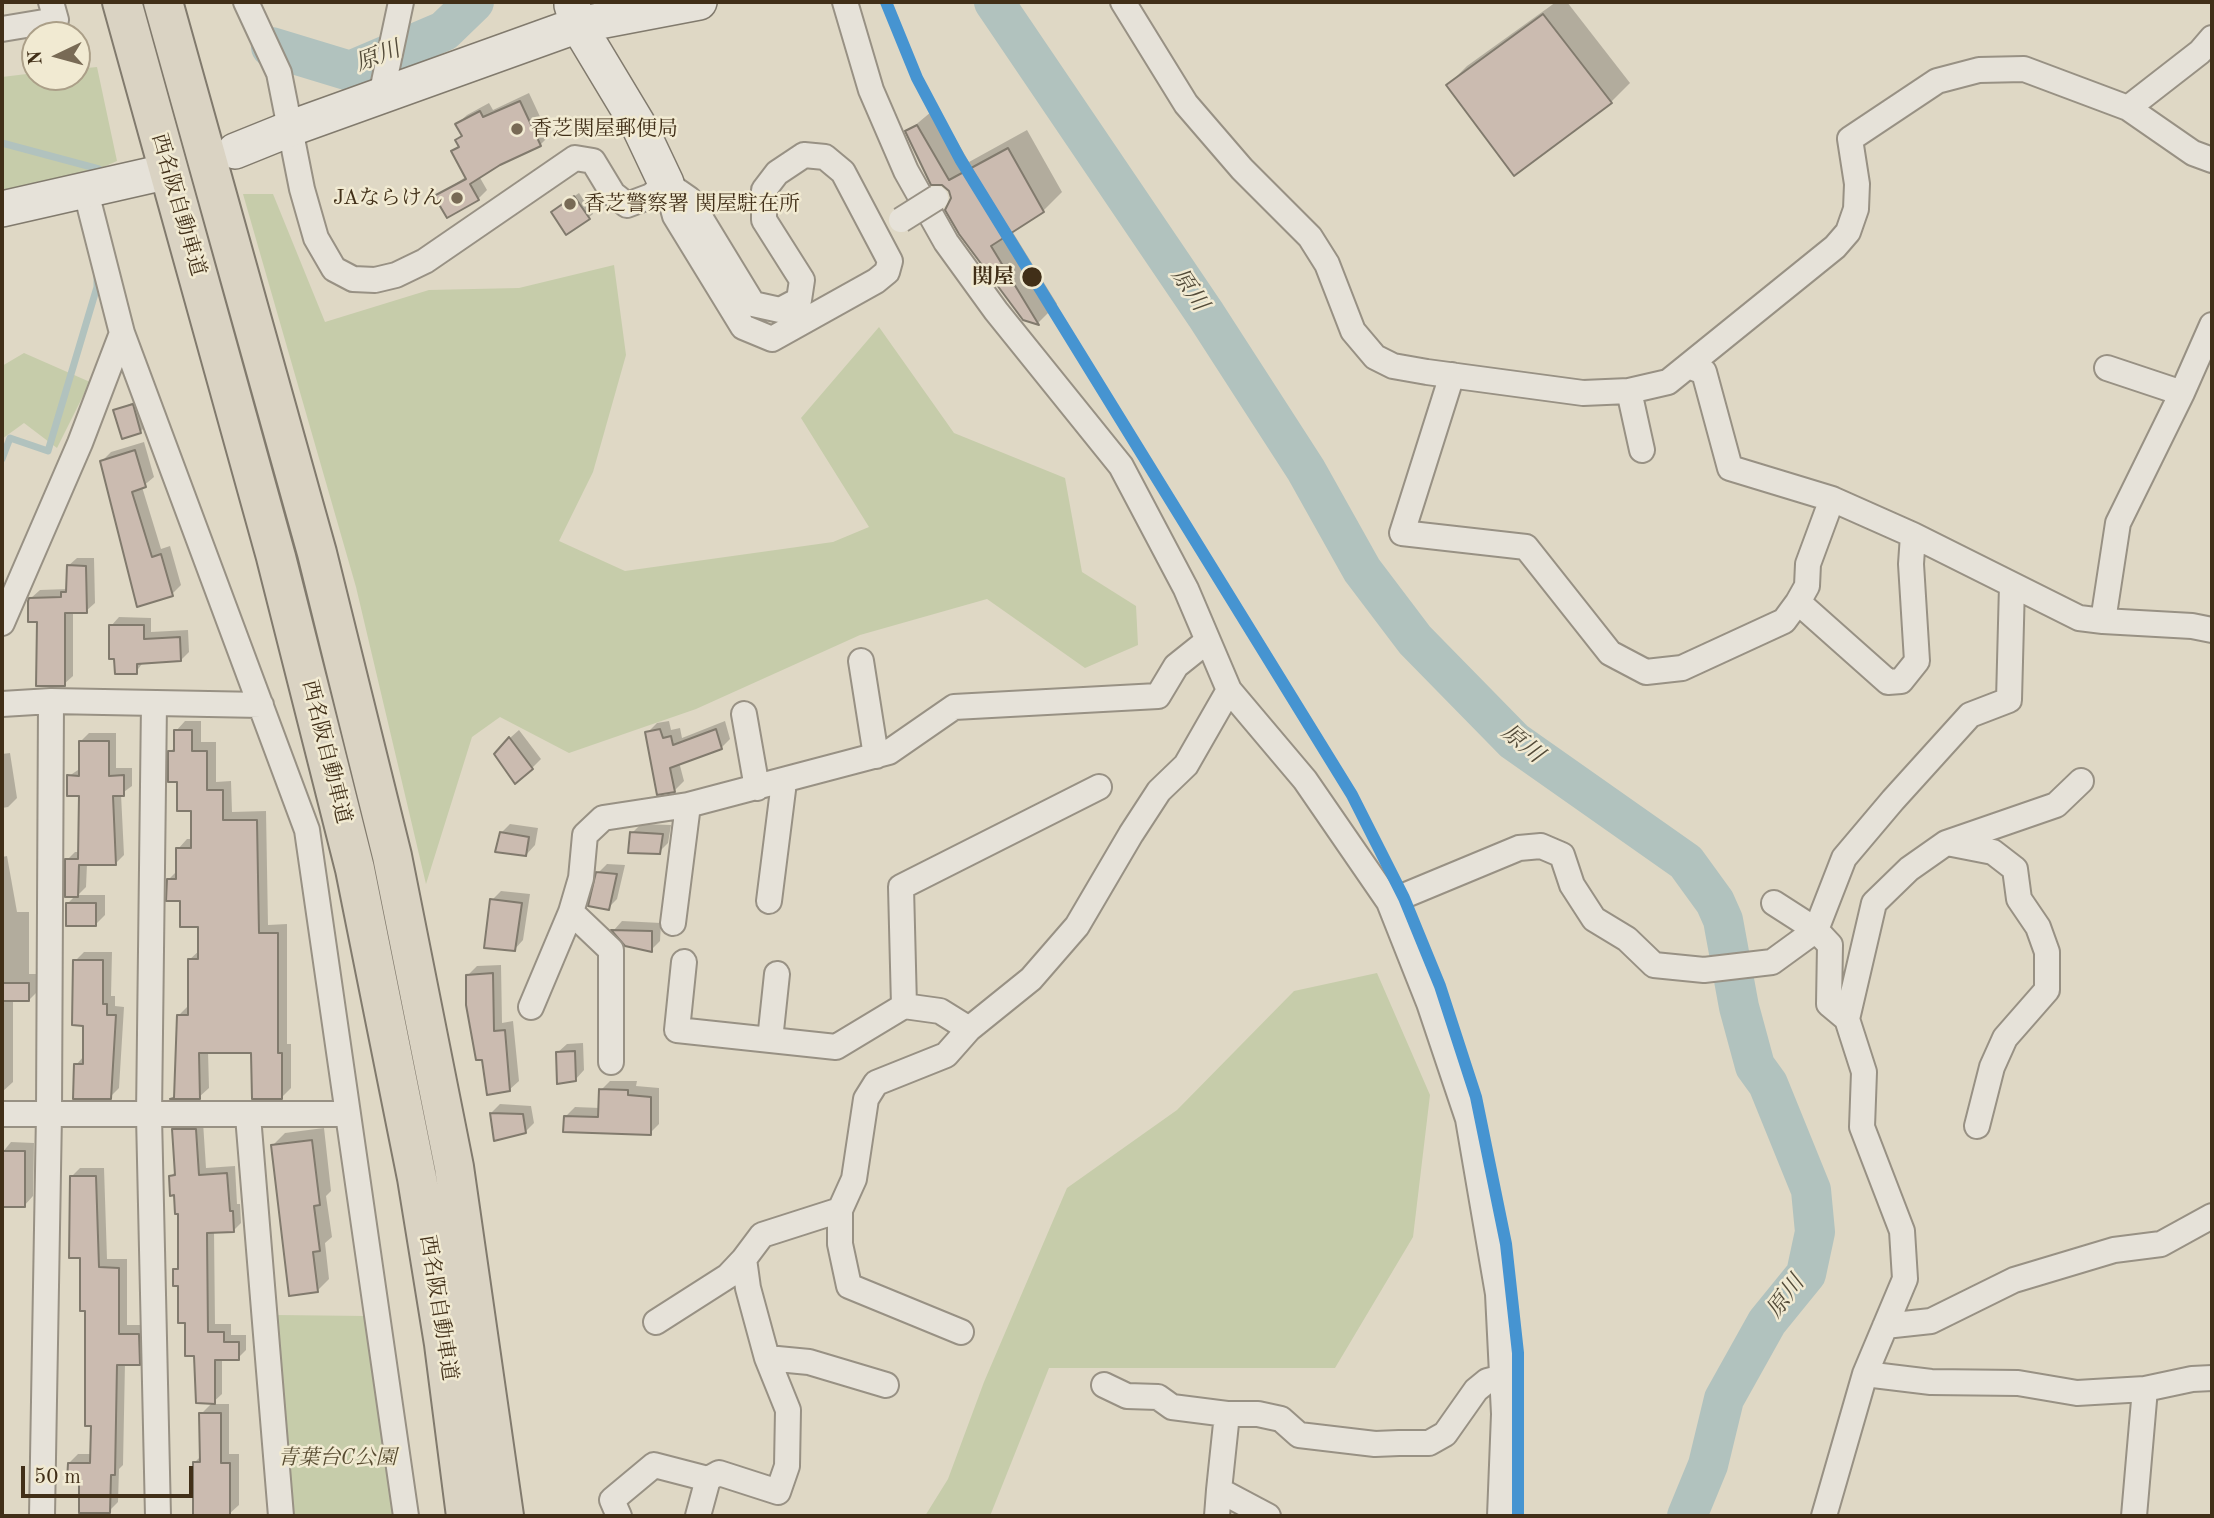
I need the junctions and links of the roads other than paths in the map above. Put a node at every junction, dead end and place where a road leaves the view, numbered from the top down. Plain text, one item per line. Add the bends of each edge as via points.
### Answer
1 (51, 2) edge
2 (122, 2) edge
3 (163, 2) edge
4 (246, 2) edge
5 (401, 2) edge
6 (699, 2) edge
7 (845, 2) edge
8 (1123, 2) edge
9 (574, 13) edge
10 (2, 29) edge
11 (2212, 38) edge
12 (381, 96) junction
13 (2128, 108) junction
14 (289, 129) junction
15 (235, 151) dead end
16 (2212, 160) edge
17 (156, 174) dead end
18 (666, 183) junction
19 (86, 192) junction
20 (936, 198) dead end
21 (2, 209) edge
22 (901, 220) dead end
23 (2212, 325) edge
24 (122, 333) junction
25 (1691, 367) junction
26 (2106, 368) dead end
27 (1452, 375) junction
28 (1629, 391) junction
29 (2182, 393) junction
30 (1642, 450) dead end
31 (1832, 499) junction
32 (1913, 535) junction
33 (2012, 585) junction
34 (1798, 602) junction
35 (2103, 621) junction
36 (2, 624) edge
37 (2212, 630) edge
38 (1206, 642) junction
39 (861, 661) dead end
40 (1229, 690) junction
41 (51, 701) junction
42 (2, 704) edge
43 (154, 704) junction
44 (261, 705) junction
45 (744, 714) dead end
46 (876, 756) junction
47 (2081, 781) dead end
48 (784, 782) junction
49 (1099, 787) dead end
50 (757, 788) junction
51 (688, 805) junction
52 (1946, 842) junction
53 (769, 901) dead end
54 (1389, 902) junction
55 (1774, 903) dead end
56 (571, 912) junction
57 (673, 923) dead end
58 (1816, 930) junction
59 (684, 962) dead end
60 (777, 974) dead end
61 (904, 1006) junction
62 (531, 1007) dead end
63 (1847, 1019) junction
64 (969, 1029) junction
65 (770, 1040) junction
66 (611, 1062) dead end
67 (2, 1114) edge
68 (49, 1114) junction
69 (347, 1114) junction
70 (149, 1116) junction
71 (248, 1116) junction
72 (1977, 1126) dead end
73 (840, 1210) junction
74 (2212, 1216) edge
75 (744, 1259) junction
76 (656, 1322) dead end
77 (1885, 1326) junction
78 (961, 1332) dead end
79 (767, 1358) junction
80 (1865, 1374) junction
81 (1502, 1377) junction
82 (2212, 1378) edge
83 (886, 1385) dead end
84 (1104, 1385) dead end
85 (2145, 1389) junction
86 (1227, 1414) junction
87 (708, 1479) junction
88 (1219, 1490) junction
89 (42, 1516) edge
90 (158, 1516) edge
91 (281, 1516) edge
92 (406, 1516) edge
93 (466, 1516) edge
94 (505, 1516) edge
95 (619, 1516) edge
96 (698, 1516) edge
97 (1217, 1516) edge
98 (1268, 1516) edge
99 (1500, 1516) edge
100 (1824, 1516) edge
101 (2134, 1516) edge

1 - 10 street via 56,20
2 - 93 highway, 西名阪自動車道 via 276,557 355,869 418,1178
3 - 94 highway, 西名阪自動車道 via 317,553 392,856 454,1167
4 - 14 street via 279,72
5 - 12 street
6 - 9 street
7 - 38 street via 871,90 906,171 939,230 996,311 1121,466 1185,589
8 - 27 street via 1186,104 1310,237 1327,264 1353,331 1375,357 1393,366
9 - 12 street
9 - 18 street
11 - 13 street
12 - 14 street
13 - 16 street via 2193,153
13 - 25 street via 2024,69 1979,71 1937,81 1850,139 1857,184 1856,209 1848,232
14 - 15 street
14 - 18 street via 316,238 334,269 353,279 396,275 425,261 575,158 593,161 614,194 627,205 651,196
17 - 19 street
18 - 18 street via 689,199 753,303 780,310 799,300 802,280 764,220 764,190 777,173 804,155 825,157 843,172 890,261 887,272 772,340 743,327 675,216
19 - 21 street
19 - 24 street
20 - 22 street, bridge
23 - 29 street
24 - 36 street
24 - 44 street
25 - 28 street via 1668,382
25 - 31 street via 1704,372 1730,468
26 - 29 street
27 - 28 street via 1583,393
27 - 34 street via 1402,533 1526,547 1610,653 1646,672 1682,668 1784,621
28 - 30 street
29 - 35 street via 2118,523
31 - 32 street
31 - 34 street via 1808,564 1807,586
32 - 33 street
32 - 34 street via 1917,661 1901,681 1888,682
33 - 35 street via 2079,618
33 - 58 street via 2009,700 1970,715 1844,858
35 - 37 street
38 - 40 street
38 - 46 street via 1176,666 1158,696 954,707 890,752
39 - 46 street
40 - 54 street via 1306,780
40 - 64 street via 1186,765 1159,791 1077,926 1031,979
41 - 42 street
41 - 43 street
41 - 68 street
43 - 44 street
43 - 70 street
44 - 69 street via 307,830
45 - 50 street
46 - 48 street
47 - 52 street via 2056,804
48 - 50 street
48 - 53 street
49 - 61 street via 901,887
50 - 51 street
51 - 56 street via 603,818 585,835 581,878
51 - 57 street
52 - 63 street via 1874,903
52 - 72 street via 1993,852 2015,869 2019,899 2038,927 2047,952 2047,990 2005,1038 1992,1067
54 - 58 street via 1519,848 1541,846 1562,855 1572,885 1594,919 1627,939 1654,965 1704,970 1772,961
54 - 81 street via 1468,1119 1498,1294
55 - 58 street
56 - 62 street
56 - 66 street via 611,950
58 - 63 street via 1830,945 1829,1004
59 - 65 street via 677,1030
60 - 65 street
61 - 64 street via 940,1011
61 - 65 street via 836,1047
63 - 77 street via 1864,1072 1861,1128 1902,1231 1905,1279
64 - 73 street via 946,1055 876,1083 866,1099 854,1179
67 - 68 street
68 - 70 street
68 - 89 street
69 - 71 street
69 - 92 street
70 - 71 street
70 - 90 street
71 - 91 street
73 - 75 street via 762,1235
73 - 78 street via 840,1244 849,1286
74 - 77 street via 2161,1244 2114,1250 2026,1276 1931,1321
75 - 76 street via 728,1276
75 - 79 street
77 - 80 street
79 - 83 street via 809,1362
79 - 87 street via 788,1410 786,1466 779,1492 719,1473
80 - 85 street via 1931,1382 2018,1383 2077,1393
80 - 100 street
81 - 86 street via 1476,1390 1445,1434 1429,1443 1375,1444 1299,1435 1281,1419
81 - 99 street
82 - 85 street
84 - 86 street via 1127,1396 1158,1397 1172,1407
85 - 101 street
86 - 88 street
87 - 95 street via 654,1465 612,1500
87 - 96 street
88 - 97 street
88 - 98 street

